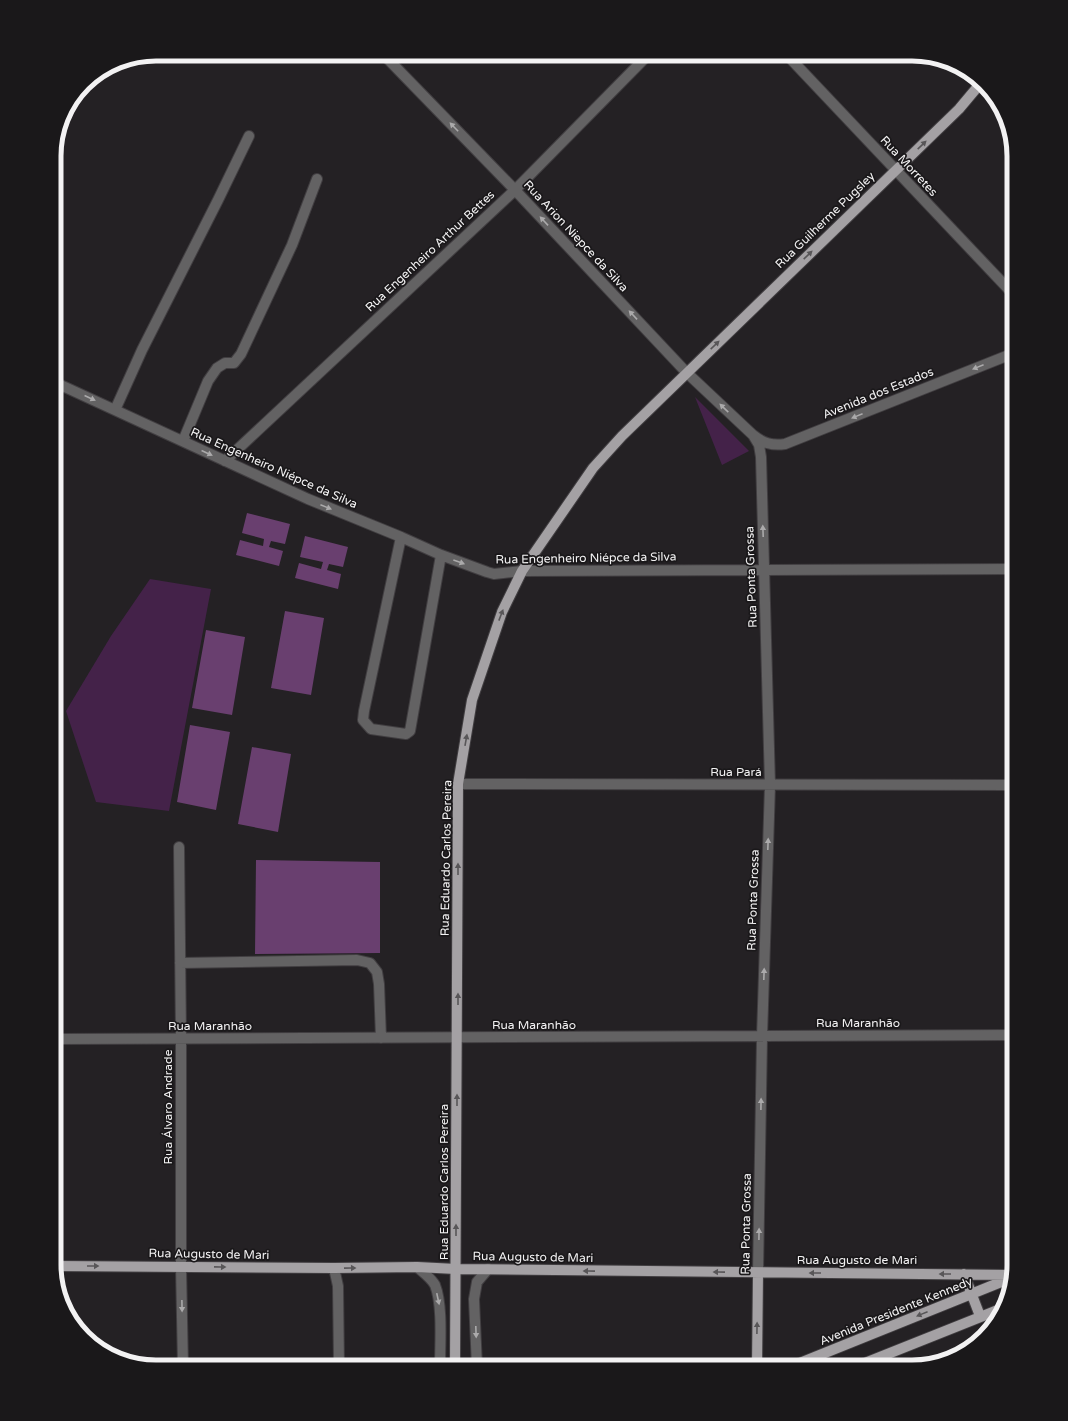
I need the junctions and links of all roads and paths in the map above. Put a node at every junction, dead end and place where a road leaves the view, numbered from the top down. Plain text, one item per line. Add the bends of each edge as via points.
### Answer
1 (390, 61) edge
2 (642, 61) edge
3 (793, 61) edge
4 (977, 87) edge
5 (249, 136) dead end
6 (896, 170) junction
7 (317, 179) dead end
8 (514, 190) junction
9 (1007, 288) edge
10 (1007, 356) edge
11 (686, 372) junction
12 (61, 385) edge
13 (116, 410) junction
14 (753, 435) junction
15 (183, 442) junction
16 (225, 461) junction
17 (401, 537) junction
18 (440, 555) junction
19 (1007, 569) edge
20 (764, 570) junction
21 (522, 571) junction
22 (458, 784) junction
23 (770, 784) junction
24 (1007, 785) edge
25 (179, 847) dead end
26 (180, 963) junction
27 (1007, 1035) edge
28 (762, 1036) junction
29 (382, 1038) junction
30 (458, 1038) junction
31 (61, 1039) edge
32 (181, 1039) junction
33 (61, 1266) edge
34 (181, 1267) junction
35 (417, 1267) junction
36 (334, 1268) junction
37 (456, 1269) junction
38 (488, 1269) junction
39 (758, 1273) junction
40 (964, 1274) junction
41 (1006, 1275) edge
42 (1006, 1280) edge
43 (972, 1294) junction
44 (995, 1311) edge
45 (980, 1316) junction
46 (183, 1360) edge
47 (339, 1360) edge
48 (440, 1360) edge
49 (455, 1360) edge
50 (477, 1360) edge
51 (757, 1360) edge
52 (807, 1360) edge
53 (872, 1360) edge

8 -> 1 street, Rua Arion Niepce da Silva
2 - 8 street, Rua Engenheiro Arthur Bettes
3 - 6 street, Rua Morretes
6 -> 4 main road, Rua Guilherme Pugsley via 959,109
5 - 13 street via 142,350
6 - 9 street, Rua Morretes
11 -> 6 main road, Rua Guilherme Pugsley
7 - 15 street via 292,245 241,354 234,363 225,363 217,368 208,381
11 -> 8 street, Rua Arion Niepce da Silva
8 - 16 street, Rua Engenheiro Arthur Bettes
10 -> 14 street, Avenida dos Estados via 785,444 771,445
14 -> 11 street, Rua Arion Niepce da Silva
11 - 21 main road, Rua Eduardo Carlos Pereira via 593,468
12 -> 13 street, Rua Engenheiro Niépce da Silva
13 - 15 street, Rua Engenheiro Niépce da Silva
20 -> 14 street, Rua Ponta Grossa via 760,451
15 -> 16 street, Rua Engenheiro Niépce da Silva
16 -> 17 street, Rua Engenheiro Niépce da Silva via 308,500
17 - 18 street, Rua Engenheiro Niépce da Silva
17 - 18 street via 364,711 363,720 371,729 406,734 410,731
18 -> 21 street, Rua Engenheiro Niépce da Silva via 494,574
19 - 20 street, Rua Engenheiro Niépce da Silva
20 - 21 street, Rua Engenheiro Niépce da Silva
20 - 23 street, Rua Ponta Grossa
22 -> 21 main road, Rua Eduardo Carlos Pereira via 472,700 502,612
22 - 23 street, Rua Pará
30 -> 22 main road, Rua Eduardo Carlos Pereira
23 - 24 street, Rua Pará
28 -> 23 street, Rua Ponta Grossa
25 - 26 street, Rua Álvaro Andrade
26 - 29 street via 357,960 370,963 377,972 379,984
26 - 32 street, Rua Álvaro Andrade
27 - 28 street, Rua Maranhão
28 - 30 street, Rua Maranhão
39 -> 28 street, Rua Ponta Grossa
29 - 30 street, Rua Maranhão
29 - 32 street, Rua Maranhão
37 -> 30 main road, Rua Eduardo Carlos Pereira
31 - 32 street, Rua Maranhão
32 - 34 street, Rua Álvaro Andrade
33 -> 34 main road, Rua Augusto de Mari
34 -> 36 main road, Rua Augusto de Mari
34 -> 46 street, Rua Álvaro Andrade
36 -> 35 main road, Rua Augusto de Mari
35 - 37 main road, Rua Augusto de Mari
35 -> 48 street, Rua Eduardo Carlos Pereira via 435,1286 439,1306
36 - 47 street via 338,1286
37 - 38 main road, Rua Augusto de Mari
37 - 49 main road, Rua Eduardo Carlos Pereira
39 -> 38 main road, Rua Augusto de Mari
38 -> 50 street via 476,1282 474,1299
40 -> 39 main road, Rua Augusto de Mari
51 -> 39 main road, Rua Ponta Grossa
40 - 41 main road, Rua Augusto de Mari
40 - 43 main road
42 - 43 main road, Avenida Presidente Kennedy
43 - 45 main road
43 -> 52 main road, Avenida Presidente Kennedy
44 - 45 main road
45 - 53 main road

